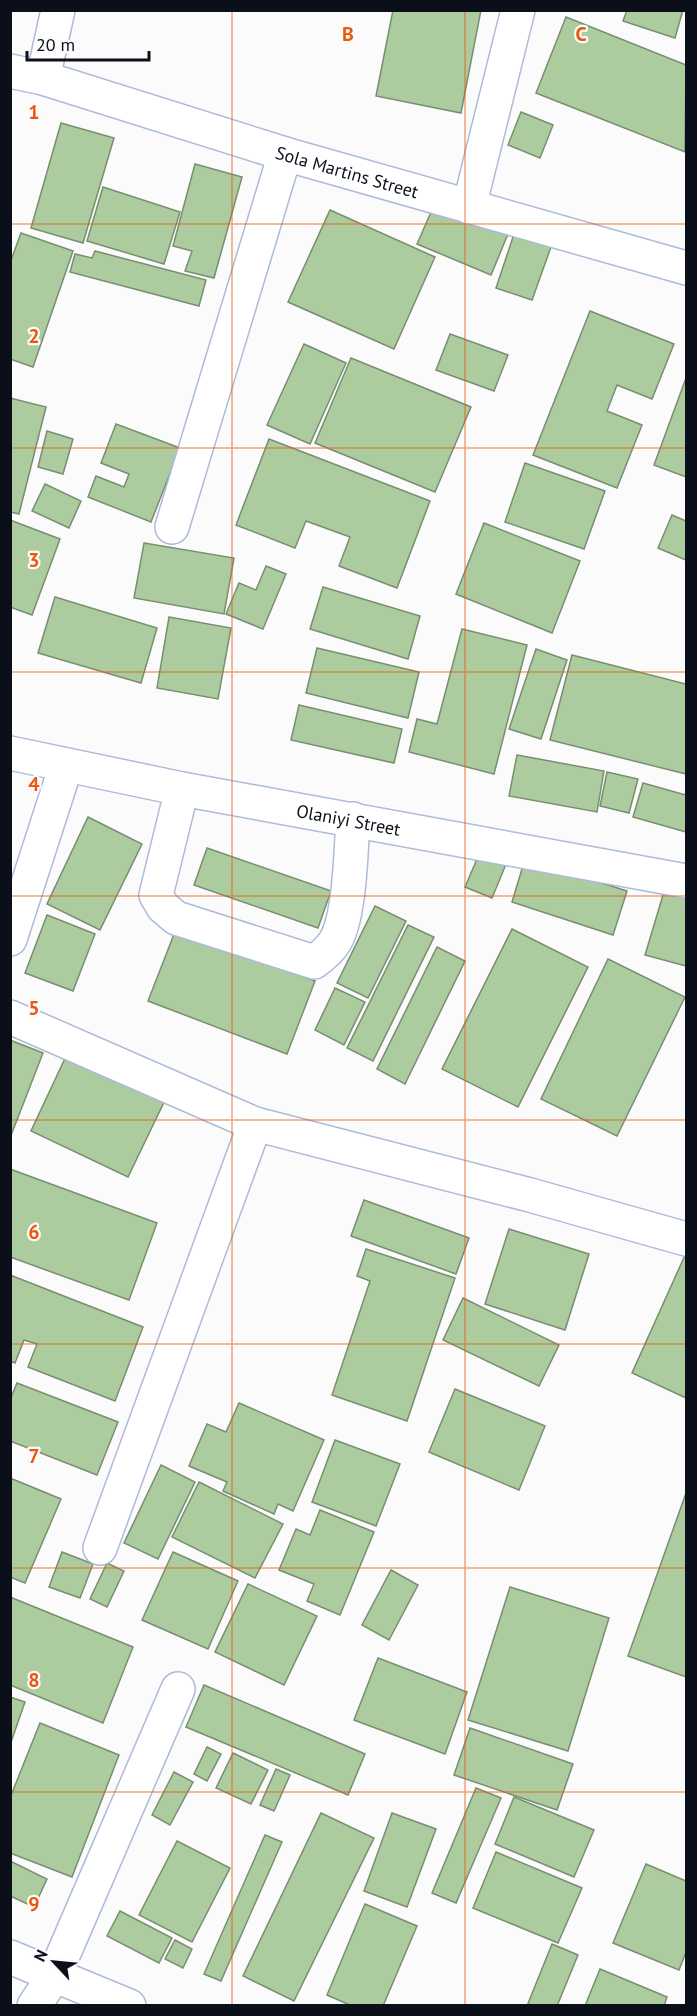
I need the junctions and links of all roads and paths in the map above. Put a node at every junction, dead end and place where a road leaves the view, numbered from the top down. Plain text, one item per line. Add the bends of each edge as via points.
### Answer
1 (58, 10) edge
2 (518, 10) edge
3 (10, 71) edge
4 (43, 78) junction
5 (285, 154) junction
6 (469, 207) junction
7 (687, 268) edge
8 (172, 527) dead end
9 (10, 753) edge
10 (66, 766) junction
11 (182, 789) junction
12 (353, 819) junction
13 (687, 881) edge
14 (10, 939) edge
15 (10, 1017) edge
16 (255, 1124) junction
17 (687, 1239) edge
18 (100, 1548) dead end
19 (178, 1689) dead end
20 (10, 1957) edge
21 (54, 1976) junction
22 (34, 2006) edge
23 (129, 2006) edge

1 - 4 street
2 - 6 street
3 - 4 street, Sola Martins Street
4 - 5 street, Sola Martins Street
5 - 6 street, Sola Martins Street
5 - 8 street
6 - 7 street, Sola Martins Street
9 - 10 street, Olaniyi Street
10 - 11 street, Olaniyi Street
10 - 14 street
11 - 12 street, Olaniyi Street
11 - 12 street via 156,895 163,907 176,918 314,962 335,942 341,926
12 - 13 street, Olaniyi Street
15 - 16 street
16 - 17 street
16 - 18 street
19 - 21 street
20 - 21 street
21 - 22 street
21 - 23 street

